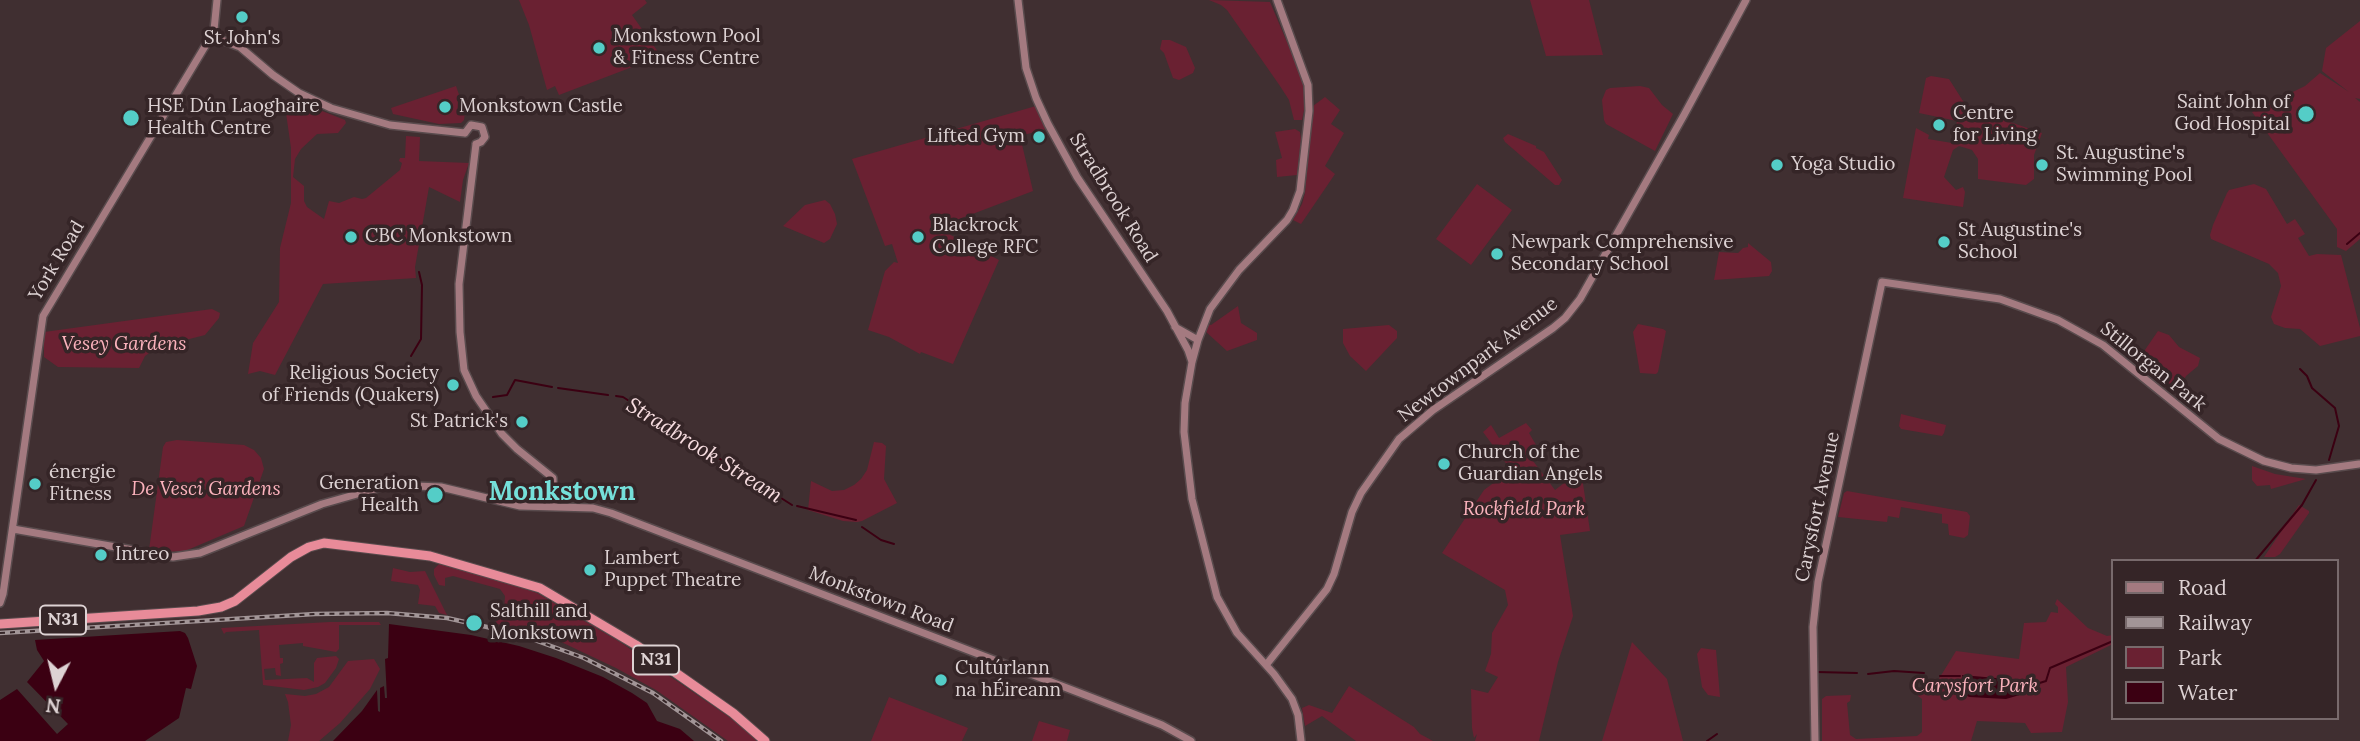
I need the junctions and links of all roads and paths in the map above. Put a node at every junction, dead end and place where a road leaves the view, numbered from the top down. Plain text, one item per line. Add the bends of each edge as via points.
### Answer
1 (217, 0) edge
2 (1018, 0) edge
3 (1277, 0) edge
4 (1745, 0) edge
5 (210, 38) junction
6 (466, 134) junction
7 (476, 144) junction
8 (1882, 282) joint
9 (1175, 327) junction
10 (1198, 341) junction
11 (1192, 362) junction
12 (2360, 464) edge
13 (554, 507) junction
14 (13, 529) junction
15 (0, 603) edge
16 (0, 624) edge
17 (1266, 666) junction
18 (765, 741) edge
19 (1191, 741) edge
20 (1301, 741) edge
21 (1815, 741) edge

1 - 5 main road, York Road
2 - 9 main road, Stradbrook Road via 1026,68 1048,124 1077,177
3 - 10 main road via 1305,70 1309,100 1300,191 1287,220 1219,294
4 - 17 main road, Newtownpark Avenue via 1577,303 1553,328 1433,410 1399,439 1361,493 1327,589
5 - 6 main road via 240,47 299,93 331,108 390,125
5 - 14 main road, York Road via 43,316
6 - 7 main road via 469,142
6 - 7 main road via 471,125 482,127 485,137
7 - 13 main road via 458,284 464,370 502,434 553,478
8 - 12 main road, Stillorgan Park via 2000,299 2058,320 2103,345 2197,423 2247,454 2275,464 2322,470
8 - 21 main road, Carysfort Avenue via 1818,582 1813,628
9 - 10 main road, Stradbrook Road
9 - 11 main road, Stradbrook Road
10 - 11 main road
11 - 17 main road via 1184,432 1195,516 1222,607 1237,633
13 - 14 main road, Monkstown Road via 534,508 441,488 398,485 322,504 200,553 173,557
13 - 19 main road, Monkstown Road via 606,511 1132,713
14 - 15 main road, York Road
16 - 18 highway, N31 via 218,608 235,601 291,557 324,543 429,556 540,588 636,645
17 - 20 main road via 1292,699

